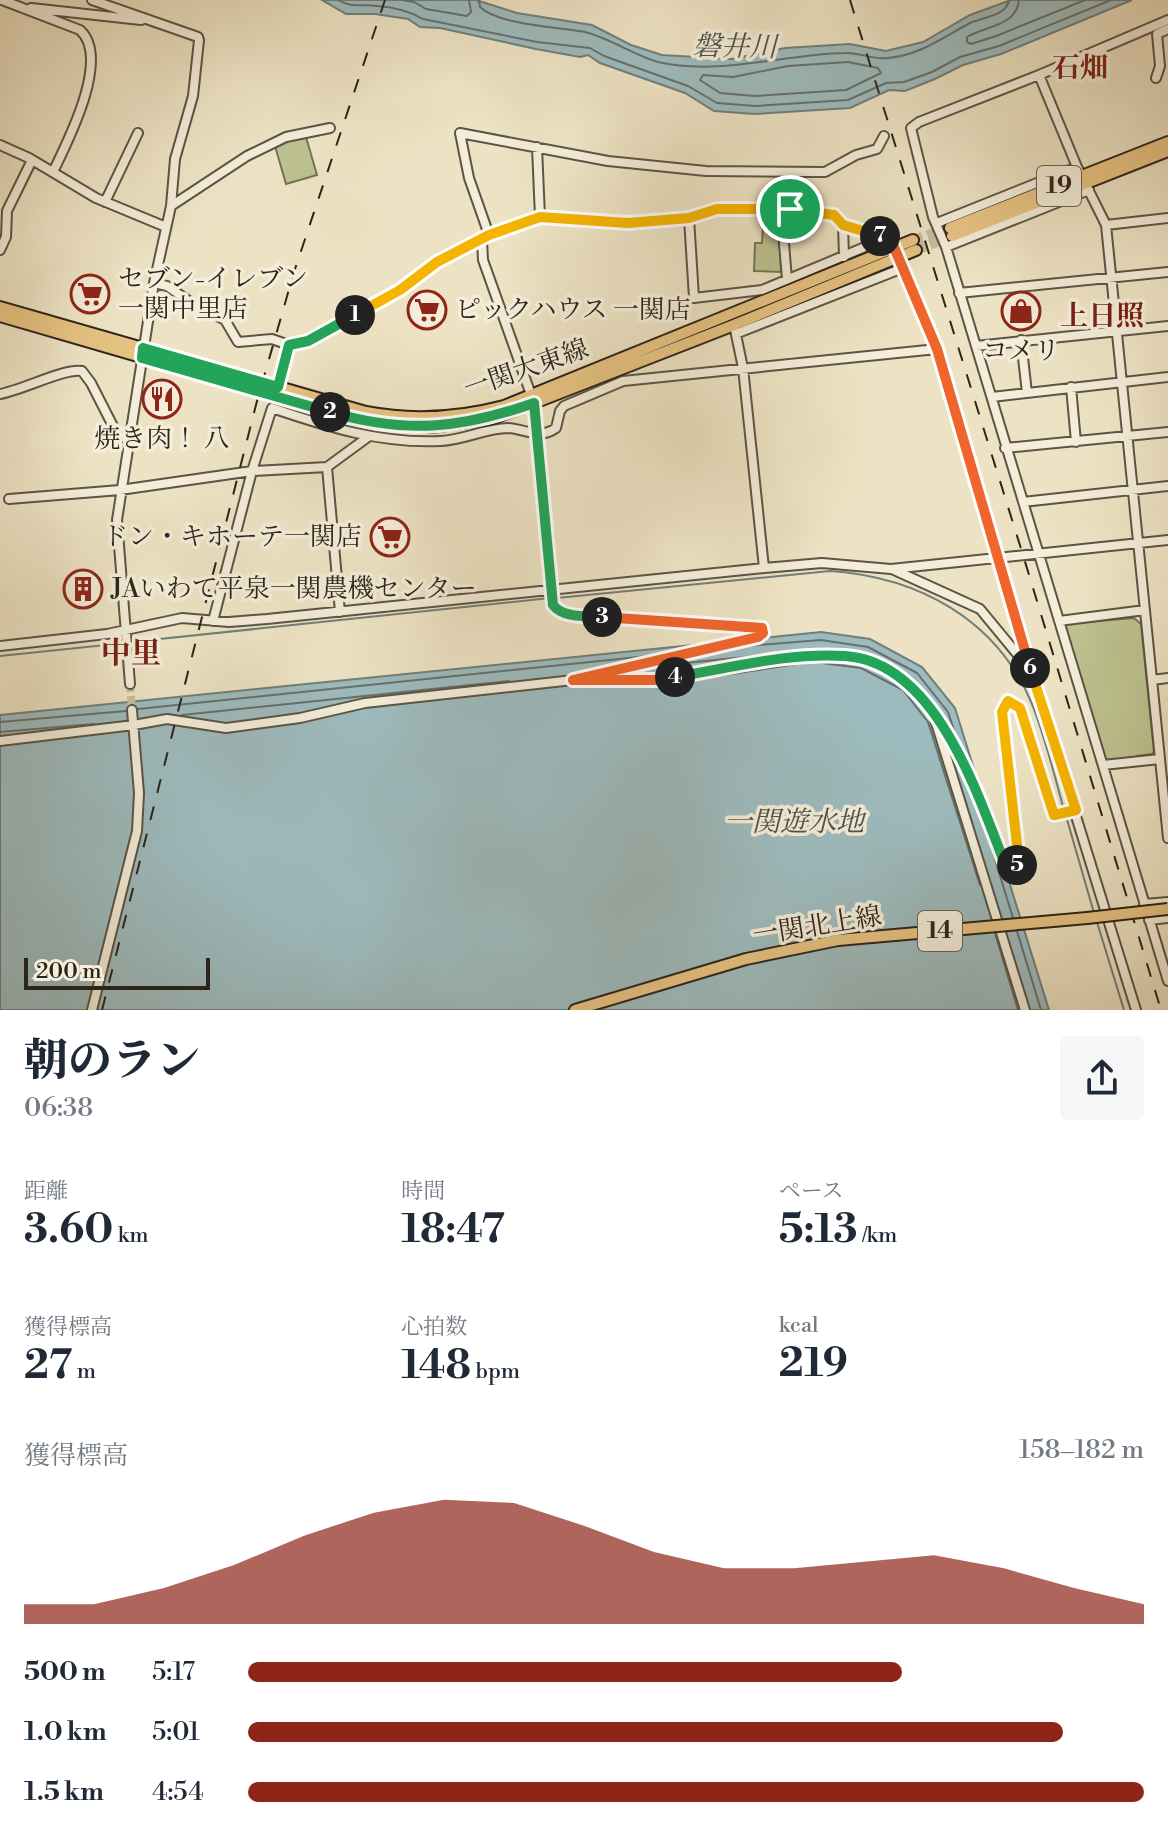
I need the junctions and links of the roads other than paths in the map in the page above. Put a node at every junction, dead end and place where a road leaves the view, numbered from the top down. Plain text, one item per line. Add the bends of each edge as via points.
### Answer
1 (2, 0) edge
2 (92, 0) edge
3 (18, 7) junction
4 (150, 21) junction
5 (1167, 24) edge
6 (1039, 75) junction
7 (1156, 78) dead end
8 (330, 128) dead end
9 (138, 133) dead end
10 (884, 136) dead end
11 (1168, 142) edge
12 (0, 145) edge
13 (537, 147) junction
14 (1168, 151) edge
15 (32, 160) junction
16 (53, 172) junction
17 (792, 172) junction
18 (1083, 180) junction
19 (105, 202) junction
20 (171, 206) junction
21 (786, 208) junction
22 (540, 217) junction
23 (689, 218) junction
24 (1168, 218) edge
25 (937, 223) junction
26 (843, 225) junction
27 (1106, 225) junction
28 (166, 227) junction
29 (951, 232) tunnel mouth
30 (486, 237) junction
31 (890, 239) junction
32 (915, 245) tunnel mouth
33 (946, 247) junction
34 (0, 250) edge
35 (844, 257) junction
36 (903, 267) junction
37 (1168, 272) edge
38 (1111, 277) junction
39 (787, 279) junction
40 (154, 283) junction
41 (959, 293) junction
42 (723, 296) junction
43 (0, 307) edge
44 (0, 316) edge
45 (734, 325) junction
46 (1168, 326) edge
47 (1117, 330) junction
48 (1021, 340) junction
49 (289, 345) junction
50 (976, 346) junction
51 (937, 349) junction
52 (142, 353) junction
53 (743, 368) junction
54 (1168, 377) edge
55 (1122, 382) junction
56 (278, 387) junction
57 (1071, 387) junction
58 (1027, 393) junction
59 (0, 394) edge
60 (992, 397) junction
61 (532, 399) junction
62 (1168, 432) edge
63 (538, 434) junction
64 (368, 437) junction
65 (1128, 437) junction
66 (129, 440) junction
67 (1076, 442) junction
68 (1005, 448) junction
69 (327, 467) junction
70 (252, 471) junction
71 (1168, 486) edge
72 (120, 490) junction
73 (1133, 490) junction
74 (9, 499) dead end
75 (1023, 502) junction
76 (1168, 540) edge
77 (1138, 543) junction
78 (1038, 554) junction
79 (999, 557) junction
80 (764, 568) junction
81 (891, 569) junction
82 (552, 593) junction
83 (1145, 610) junction
84 (340, 612) junction
85 (213, 621) junction
86 (1059, 621) junction
87 (124, 631) junction
88 (0, 646) edge
89 (1031, 671) junction
90 (1168, 678) edge
91 (573, 680) junction
92 (1152, 680) junction
93 (130, 684) tunnel mouth
94 (132, 710) tunnel mouth
95 (935, 717) junction
96 (134, 725) junction
97 (0, 741) edge
98 (1160, 759) junction
99 (1103, 765) junction
100 (1166, 798) edge
101 (1073, 810) junction
102 (1168, 838) edge
103 (1168, 902) edge
104 (1144, 904) junction
105 (1168, 909) edge
106 (1168, 918) edge
107 (1149, 920) junction
108 (1168, 981) edge
109 (92, 1010) edge
110 (575, 1010) edge
111 (1025, 1010) edge
112 (1136, 1010) edge

1 - 3 street
2 - 4 street
3 - 4 street
3 - 16 street via 80,30 88,38 91,78
4 - 20 street via 199,40
5 - 6 street
5 - 7 street via 1157,34
6 - 18 street
6 - 25 street via 911,128
8 - 20 street via 286,137 247,156
9 - 19 street
10 - 17 street via 877,149 829,171
11 - 18 main road, 19
12 - 15 street
13 - 17 street via 706,171
13 - 22 street
13 - 30 street via 460,133
14 - 18 main road, 19
15 - 16 street
15 - 34 street via 7,211
16 - 19 street
17 - 21 street
18 - 25 street
18 - 27 street
18 - 29 main road, 19
18 - 33 street
19 - 28 street
20 - 28 street
21 - 23 street via 717,209
21 - 26 street via 834,215
21 - 39 street via 781,236
22 - 23 street via 628,223
22 - 30 street
23 - 42 street via 694,298
24 - 27 street
25 - 33 street
26 - 31 street
26 - 35 street
27 - 38 street
28 - 40 street
30 - 49 street via 308,341
30 - 61 street via 483,260
31 - 35 street
31 - 36 street, bridge
32 - 45 main road, 一関大東線
33 - 41 street
35 - 39 street
36 - 45 street
36 - 51 street
37 - 38 street
38 - 41 street
38 - 47 street
39 - 42 street via 762,290
40 - 49 street via 225,320 238,342 272,339
40 - 52 street
41 - 50 street
42 - 45 street
43 - 52 main road, 一関大東線
44 - 52 main road, 一関大東線
45 - 53 street
45 - 61 main road, 一関大東線
46 - 47 street
47 - 48 street
47 - 55 street
48 - 50 street
48 - 58 street
49 - 56 street
50 - 60 street
51 - 53 street
51 - 79 street
52 - 56 main road, 一関大東線
52 - 61 main road, 一関大東線 via 384,424 432,427 491,419
52 - 66 street
53 - 63 street via 623,381 564,406 556,428
53 - 80 street
54 - 55 street
55 - 57 street
55 - 65 street
56 - 61 main road, 一関大東線 via 366,412 417,418 479,412
57 - 58 street
57 - 67 street
58 - 60 street
59 - 66 street via 82,371 117,434
60 - 68 street
61 - 63 street
62 - 65 street
63 - 64 street via 512,428 442,441
63 - 82 street
64 - 69 street
64 - 70 street via 272,408
65 - 67 street
65 - 73 street
66 - 72 street
67 - 68 street
68 - 75 street
69 - 70 street
69 - 84 street
70 - 72 street
70 - 85 street
71 - 73 street
72 - 74 street
72 - 87 street
73 - 75 street
73 - 77 street
75 - 78 street
76 - 77 street
77 - 78 street
77 - 83 street
78 - 79 street
78 - 86 street
79 - 81 street
79 - 89 street
80 - 81 street via 822,563
80 - 82 street
81 - 89 street via 980,609
82 - 84 street
82 - 91 street via 556,610 566,614 762,628 758,637
83 - 86 street
83 - 92 street
84 - 85 street
85 - 87 street via 182,618
86 - 99 street
87 - 88 street
87 - 93 street
89 - 101 street
90 - 92 street
91 - 95 street via 658,680 772,661 849,656 886,668 910,684
91 - 96 street via 365,703 226,728 167,719
92 - 98 street
94 - 96 street
95 - 101 street via 974,784 1005,864 1015,867 1019,862 1002,712 1008,701 1020,708 1054,815
95 - 111 street
96 - 97 street
96 - 109 street via 137,831
98 - 99 street
98 - 100 street
99 - 104 street
100 - 102 street
101 - 112 street
103 - 104 street
104 - 107 street
105 - 110 main road, 一関北上線 / 14, bridge via 838,940 746,959
106 - 107 street
107 - 108 street

